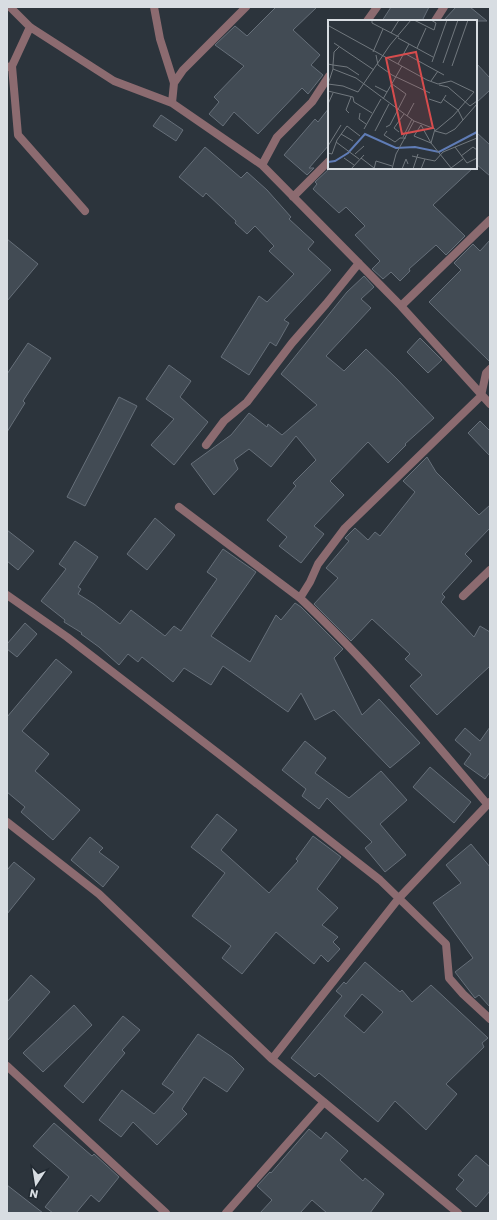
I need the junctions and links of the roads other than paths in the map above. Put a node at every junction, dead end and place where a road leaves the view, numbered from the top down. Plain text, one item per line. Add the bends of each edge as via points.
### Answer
1 (10, 7) edge
2 (154, 7) edge
3 (246, 7) edge
4 (376, 7) edge
5 (444, 7) edge
6 (368, 20) edge
7 (436, 20) edge
8 (30, 28) junction
9 (10, 67) edge
10 (328, 78) edge
11 (174, 83) junction
12 (172, 103) junction
13 (328, 161) edge
14 (262, 165) junction
15 (293, 197) junction
16 (85, 211) dead end
17 (490, 220) edge
18 (359, 263) junction
19 (401, 306) junction
20 (490, 369) edge
21 (481, 396) junction
22 (490, 404) edge
23 (206, 445) dead end
24 (179, 507) dead end
25 (490, 570) edge
26 (7, 595) edge
27 (463, 596) dead end
28 (300, 598) junction
29 (489, 804) edge
30 (7, 822) edge
31 (399, 898) junction
32 (490, 1019) edge
33 (272, 1059) junction
34 (7, 1066) edge
35 (324, 1102) junction
36 (166, 1213) edge
37 (226, 1213) edge
38 (458, 1213) edge

1 - 8 street
2 - 11 street via 160,39
3 - 11 street via 183,70
4 - 6 street
5 - 7 street
8 - 9 street
8 - 12 street via 114,81
9 - 16 street via 18,135
10 - 14 street via 312,102 277,137
11 - 12 street
12 - 14 street
13 - 15 street
14 - 15 street
15 - 18 street
17 - 19 street
18 - 19 street
18 - 23 street via 247,402 224,421
19 - 21 street
20 - 21 street via 486,373
21 - 22 street
21 - 28 street via 345,528 318,564
24 - 28 street
25 - 27 street
26 - 31 street via 67,637 232,764 380,880
28 - 29 street via 325,621 405,707
29 - 31 street
30 - 33 street via 99,894
31 - 32 street via 446,944 449,978
31 - 33 street
33 - 35 street
34 - 36 street
35 - 37 street
35 - 38 street

